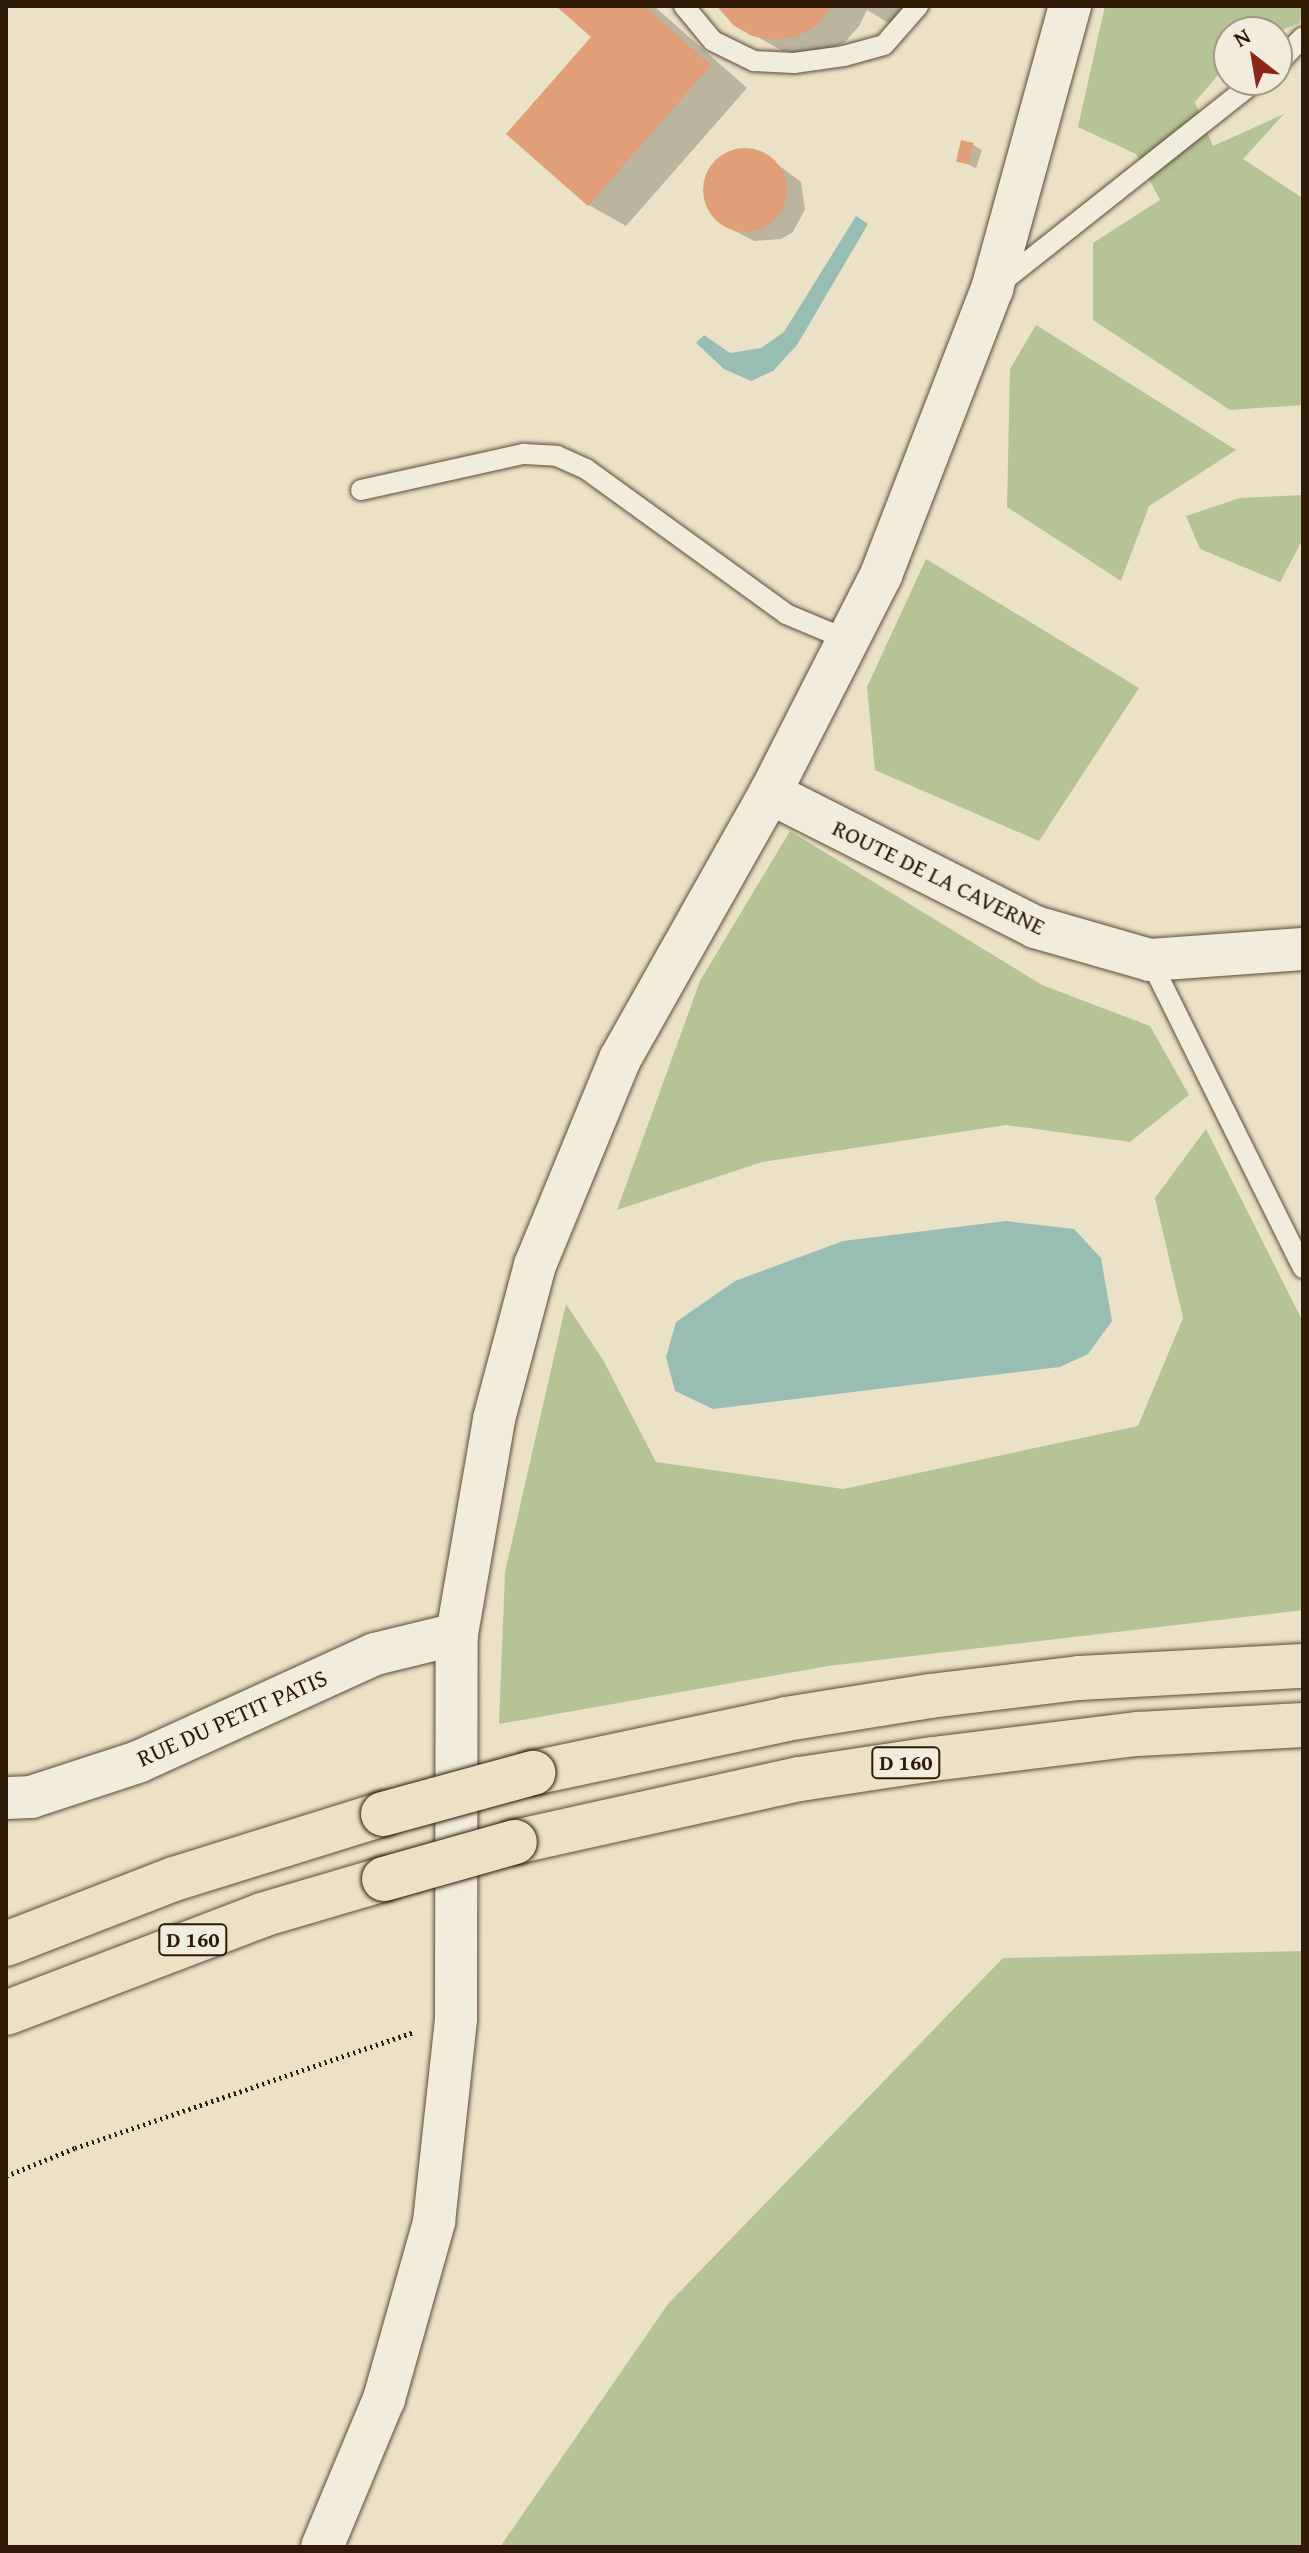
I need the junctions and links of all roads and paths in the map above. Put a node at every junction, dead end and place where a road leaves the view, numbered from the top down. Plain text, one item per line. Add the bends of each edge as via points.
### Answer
1 (684, 6) edge
2 (918, 6) edge
3 (1070, 6) edge
4 (1237, 96) edge
5 (992, 289) junction
6 (361, 490) dead end
7 (848, 640) junction
8 (770, 793) junction
9 (1303, 949) edge
10 (1150, 960) junction
11 (1303, 1268) edge
12 (457, 1634) junction
13 (1303, 1666) edge
14 (1303, 1725) edge
15 (6, 1798) edge
16 (6, 1944) edge
17 (6, 2013) edge
18 (456, 2018) junction
19 (6, 2176) edge
20 (322, 2547) edge

1 - 2 lane via 713,41 754,61 794,63 884,45
3 - 5 street
4 - 5 lane
5 - 7 street via 881,575
6 - 7 lane via 524,454 557,456 586,469 786,614
7 - 8 street
8 - 10 street, ROUTE DE LA CAVERNE via 1035,927
8 - 12 street via 620,1059 535,1265 494,1419
9 - 10 street, ROUTE DE LA CAVERNE
10 - 11 lane
12 - 15 street, RUE DU PETIT PATIS via 375,1654 138,1762 31,1797
12 - 18 street
13 - 16 highway, D 160, bridge via 1079,1678 930,1696 786,1719 533,1773 174,1879
14 - 17 highway, D 160, bridge via 1138,1734 919,1761 800,1779 515,1842 262,1915
18 - 19 path
18 - 20 street via 434,2222 384,2399

